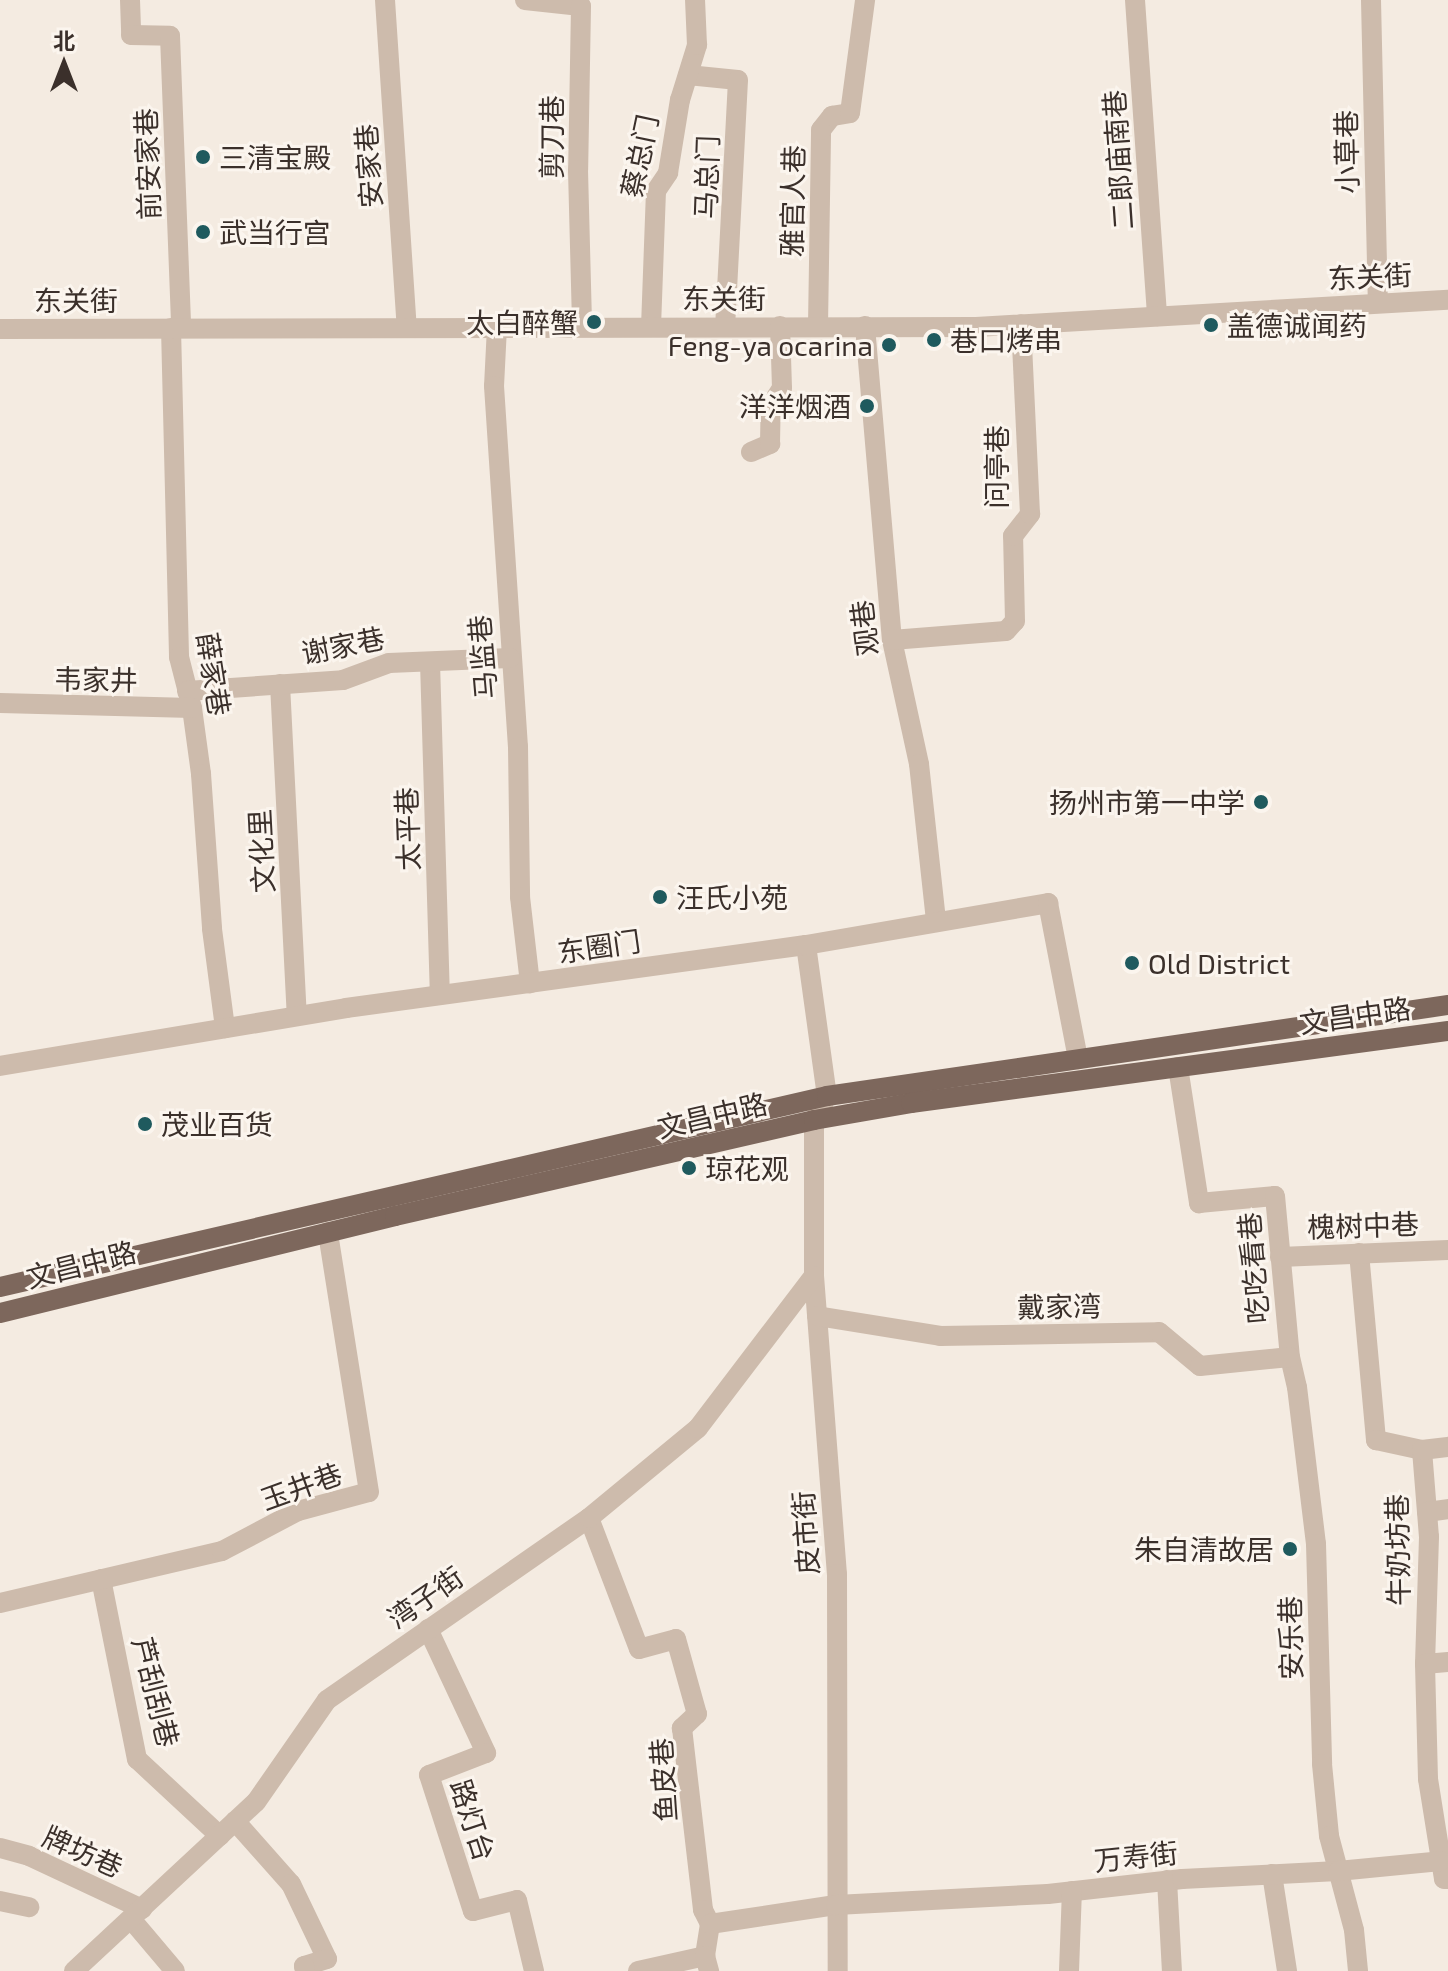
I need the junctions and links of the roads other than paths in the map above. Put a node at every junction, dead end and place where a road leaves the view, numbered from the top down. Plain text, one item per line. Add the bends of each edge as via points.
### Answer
1 (130, 0) edge
2 (385, 0) edge
3 (525, 0) edge
4 (695, 0) edge
5 (865, 0) edge
6 (1135, 0) edge
7 (1371, 0) edge
8 (583, 3) edge
9 (688, 75) junction
10 (1448, 300) edge
11 (1378, 303) junction
12 (1157, 316) junction
13 (1021, 324) junction
14 (780, 326) junction
15 (818, 326) junction
16 (865, 326) junction
17 (407, 327) junction
18 (497, 327) junction
19 (582, 327) junction
20 (651, 327) junction
21 (725, 327) junction
22 (176, 328) junction
23 (0, 329) edge
24 (751, 452) dead end
25 (892, 640) junction
26 (510, 658) junction
27 (430, 662) junction
28 (280, 684) junction
29 (189, 700) junction
30 (0, 703) edge
31 (936, 920) junction
32 (806, 945) junction
33 (530, 983) junction
34 (440, 995) junction
35 (1448, 1005) edge
36 (297, 1016) junction
37 (225, 1028) junction
38 (1448, 1031) edge
39 (1078, 1059) junction
40 (0, 1066) edge
41 (1178, 1067) junction
42 (827, 1096) junction
43 (814, 1120) junction
44 (328, 1232) junction
45 (1448, 1250) edge
46 (1359, 1253) junction
47 (1280, 1257) junction
48 (814, 1276) junction
49 (0, 1287) edge
50 (0, 1313) edge
51 (817, 1316) junction
52 (1290, 1357) junction
53 (1448, 1447) edge
54 (1422, 1450) junction
55 (1438, 1510) edge
56 (589, 1518) junction
57 (101, 1579) junction
58 (0, 1603) edge
59 (428, 1629) junction
60 (1448, 1662) edge
61 (1425, 1664) junction
62 (235, 1821) junction
63 (220, 1836) junction
64 (0, 1848) edge
65 (1445, 1870) edge
66 (1338, 1871) junction
67 (1272, 1874) junction
68 (1167, 1880) junction
69 (1072, 1891) junction
70 (0, 1901) edge
71 (836, 1905) junction
72 (29, 1907) dead end
73 (137, 1914) junction
74 (710, 1924) junction
75 (707, 1963) edge
76 (74, 1971) edge
77 (175, 1971) edge
78 (305, 1971) edge
79 (534, 1971) edge
80 (638, 1971) edge
81 (838, 1971) edge
82 (1069, 1971) edge
83 (1172, 1971) edge
84 (1287, 1971) edge
85 (1358, 1971) edge

1 - 22 street, 前安家巷 via 131,35 170,36
2 - 17 street, 安家巷
3 - 8 street, 剪刀巷
4 - 9 street, 蔡总门 via 697,45
5 - 15 street, 雅官人巷 via 850,113 832,116 821,130
6 - 12 street, 二郎庙南巷
7 - 11 street, 小草巷
8 - 19 street, 剪刀巷 via 578,170
9 - 20 street, 蔡总门 via 668,173 656,191
9 - 21 street, 马总门 via 738,80
10 - 11 street, 东关街
11 - 12 street, 东关街
12 - 13 street, 东关街
13 - 16 street, 东关街
13 - 25 street, 问亭巷 via 1030,514 1013,536 1015,621 1006,631
14 - 15 street, 东关街
14 - 21 street, 东关街
14 - 24 street via 782,388 771,405 770,444
15 - 16 street, 东关街
16 - 25 street, 观巷
17 - 18 street, 东关街
17 - 22 street, 东关街
18 - 19 street, 东关街
18 - 26 street, 马监巷 via 494,386
19 - 20 street, 东关街
20 - 21 street, 东关街
22 - 23 street, 东关街
22 - 29 street, 薛家巷 via 179,657
25 - 31 street, 观巷 via 919,764
26 - 27 street, 谢家巷
26 - 33 street, 马监巷 via 518,747 520,897
27 - 28 street, 谢家巷 via 389,663 343,680
27 - 34 street, 太平巷
28 - 29 street, 谢家巷
28 - 36 street, 文化里
29 - 30 street, 韦家井
29 - 37 street, 薛家巷
31 - 32 street, 东圈门
31 - 39 street, 东圈门 via 1048,903
32 - 33 street, 东圈门
32 - 42 street
33 - 34 street, 东圈门
34 - 36 street, 东圈门
35 - 39 main road, 文昌中路
36 - 37 street, 东圈门
37 - 40 street, 东圈门
38 - 41 main road, 文昌中路
39 - 42 main road, 文昌中路
41 - 43 main road, 文昌中路
41 - 47 street, 吃吃看巷 via 1199,1203 1275,1196
42 - 43 street, 皮市街
42 - 49 main road, 文昌中路
43 - 44 main road, 文昌中路
43 - 48 street, 皮市街
44 - 50 main road, 文昌中路
44 - 57 street, 玉井巷 via 369,1492 298,1511 222,1551
45 - 46 street, 槐树中巷
46 - 47 street, 槐树中巷
46 - 54 street via 1376,1440
47 - 52 street, 吃吃看巷
48 - 51 street, 皮市街
48 - 56 street, 湾子街 via 698,1428
51 - 52 street, 戴家湾 via 940,1336 1159,1332 1200,1366
51 - 71 street, 皮市街 via 837,1574
52 - 66 street, 安乐巷 via 1316,1544 1322,1764
53 - 54 street
54 - 55 street, 牛奶坊巷
55 - 61 street, 牛奶坊巷
56 - 59 street, 湾子街
56 - 74 street, 鱼皮巷 via 639,1649 676,1639 697,1714 682,1728 703,1910
57 - 58 street, 玉井巷
57 - 63 street, 芦刮刮巷 via 137,1759
59 - 62 street, 湾子街 via 327,1700 256,1802
59 - 79 street, 路灯台 via 486,1753 429,1775 473,1911 517,1900
60 - 61 street
61 - 65 street, 牛奶坊巷 via 1428,1779
62 - 63 street, 湾子街
62 - 78 street via 291,1884 327,1959 304,1966
63 - 73 street, 湾子街
64 - 73 street, 牌坊巷 via 29,1856
65 - 66 street, 万寿街
66 - 67 street, 万寿街
66 - 85 street, 安乐巷 via 1354,1930
67 - 68 street, 万寿街
67 - 84 street
68 - 69 street, 万寿街
68 - 83 street
69 - 71 street, 万寿街
69 - 82 street
70 - 72 street
71 - 74 street, 万寿街
71 - 81 street, 皮市街
73 - 76 street, 湾子街
73 - 77 street
74 - 75 street, 鱼皮巷
75 - 80 street

